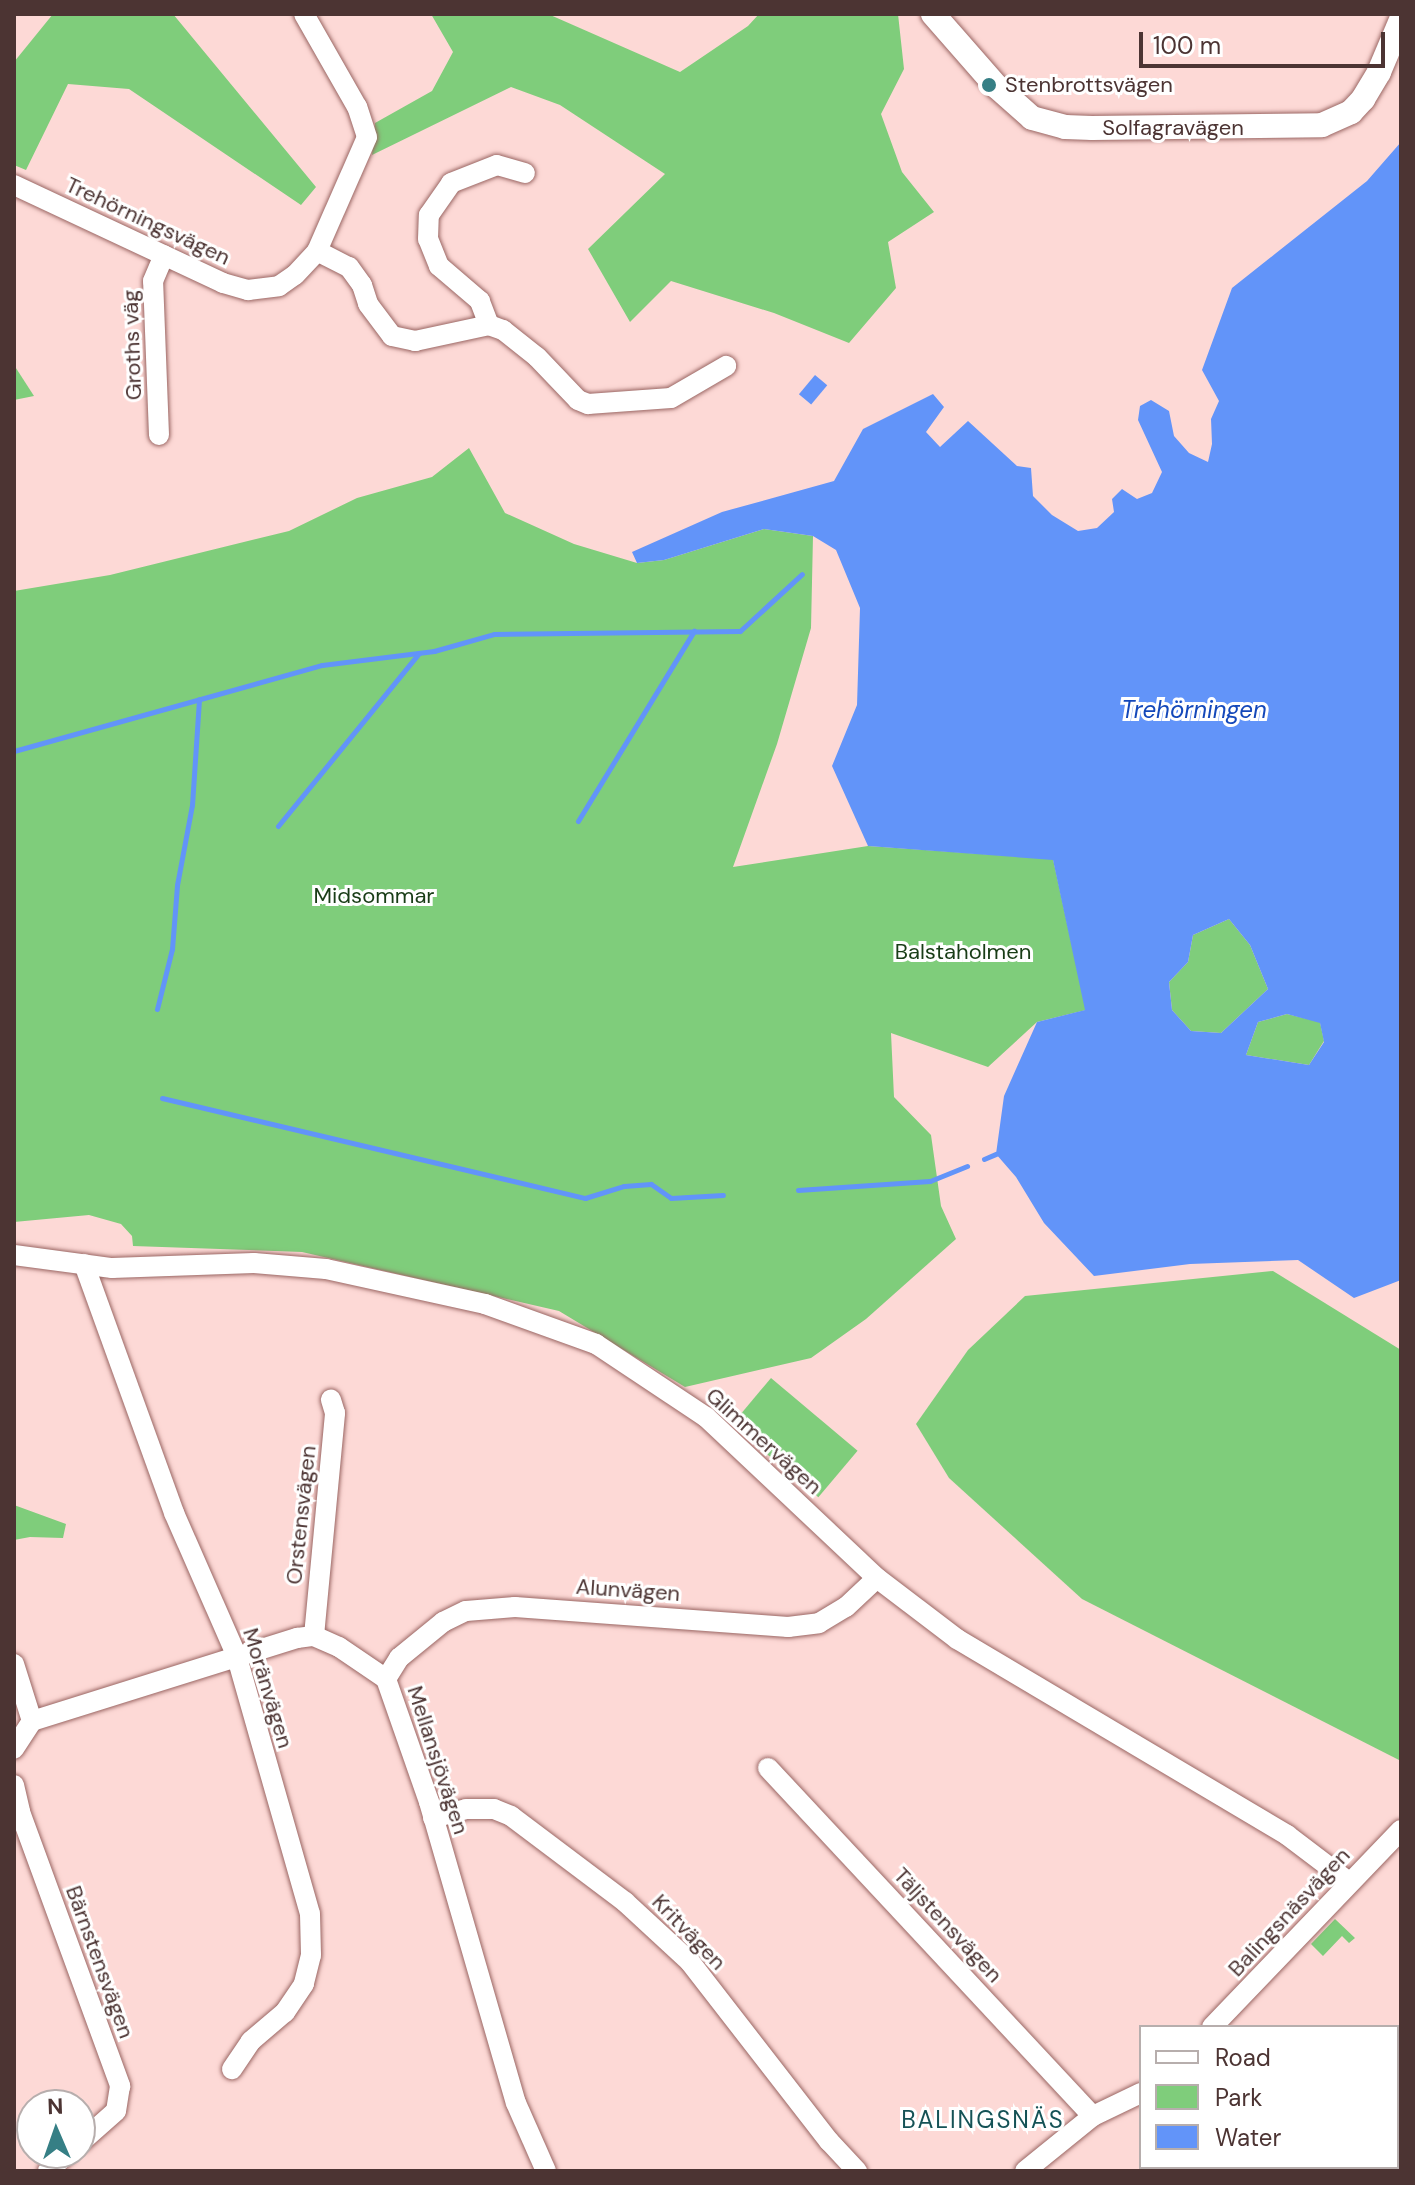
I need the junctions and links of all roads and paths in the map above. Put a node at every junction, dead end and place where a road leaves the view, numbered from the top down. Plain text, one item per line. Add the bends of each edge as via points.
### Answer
1 (304, 14) edge
2 (933, 14) edge
3 (1401, 20) edge
4 (525, 173) dead end
5 (14, 185) edge
6 (317, 251) junction
7 (164, 255) junction
8 (489, 325) junction
9 (726, 366) dead end
10 (159, 435) dead end
11 (14, 1255) edge
12 (84, 1264) junction
13 (331, 1400) dead end
14 (877, 1578) junction
15 (314, 1636) junction
16 (236, 1654) junction
17 (14, 1664) edge
18 (386, 1679) junction
19 (32, 1721) junction
20 (14, 1749) edge
21 (768, 1768) dead end
22 (14, 1785) edge
23 (433, 1818) junction
24 (1401, 1830) edge
25 (1349, 1882) junction
26 (1214, 2025) edge
27 (232, 2069) dead end
28 (1139, 2094) edge
29 (1093, 2116) junction
30 (96, 2129) edge
31 (546, 2171) edge
32 (857, 2171) edge
33 (1025, 2171) edge

1 - 6 street, Trehörningsvägen via 357,107 367,137
2 - 3 street, Solfagravägen via 996,86 1032,118 1065,127 1151,129 1325,124 1351,112 1363,99
4 - 8 street via 497,165 451,183 429,215 428,239 439,266 480,301
5 - 7 street, Trehörningsvägen
6 - 7 street, Trehörningsvägen via 279,286 248,290
6 - 8 street via 349,267 392,336 415,341
7 - 10 street, Groths väg via 153,281
8 - 9 street via 537,357 588,404 671,398
11 - 12 street, Glimmervägen
12 - 14 street, Glimmervägen via 112,1268 254,1263 326,1269 485,1304 596,1344 706,1417
12 - 16 street, Moränvägen via 174,1513
13 - 15 street, Orstensvägen via 335,1413
14 - 18 street, Alunvägen via 819,1623 788,1627 515,1607 466,1611 443,1622 408,1651
14 - 25 street, Glimmervägen via 957,1639 1287,1835
15 - 16 street
15 - 18 street, Mellansjövägen via 358,1657
16 - 19 street
16 - 27 street, Moränvägen via 310,1914 312,1943 299,1994 251,2041
17 - 19 street
18 - 23 street, Mellansjövägen
19 - 20 street
21 - 29 street, Täljstensvägen
22 - 30 street, Bärnstensvägen via 120,2086 116,2111
23 - 31 street, Mellansjövägen via 516,2103
23 - 32 street, Kritvägen via 466,1809 494,1809 511,1816 625,1902 690,1962
24 - 25 street, Balingsnäsvägen
25 - 26 street, Balingsnäsvägen
28 - 29 street
29 - 33 street

